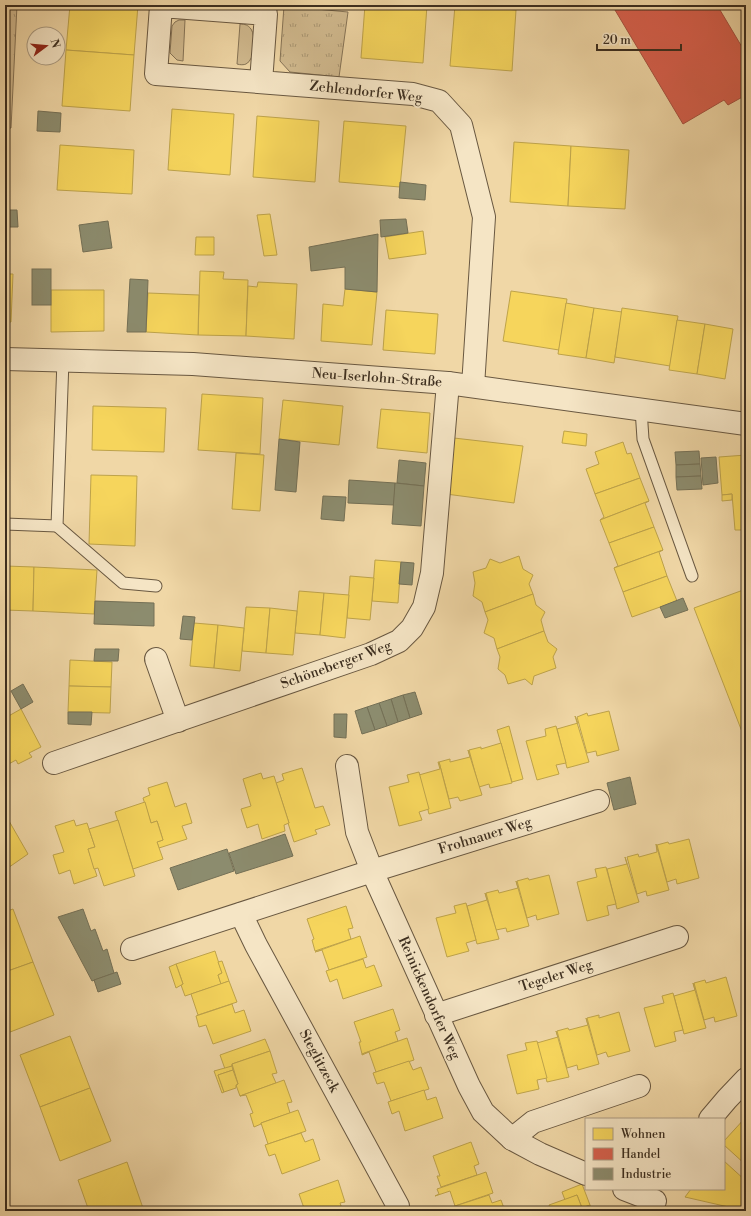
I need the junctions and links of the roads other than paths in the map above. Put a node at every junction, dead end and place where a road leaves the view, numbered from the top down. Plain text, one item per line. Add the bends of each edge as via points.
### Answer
1 (261, 82) junction
2 (5, 359) edge
3 (63, 360) junction
4 (448, 383) junction
5 (473, 386) junction
6 (641, 409) junction
7 (746, 424) edge
8 (5, 524) edge
9 (57, 526) junction
10 (692, 576) dead end
11 (156, 586) dead end
12 (156, 659) dead end
13 (178, 721) junction
14 (54, 763) dead end
15 (347, 766) dead end
16 (598, 801) dead end
17 (372, 872) junction
18 (241, 914) junction
19 (677, 936) dead end
20 (132, 950) dead end
21 (436, 1015) junction
22 (746, 1079) edge
23 (639, 1086) dead end
24 (711, 1118) edge
25 (512, 1139) junction
26 (585, 1174) edge
27 (627, 1190) edge
28 (657, 1200) edge
29 (398, 1206) dead end

1 - 1 street, Zehlendorfer Weg via 156,74 161,6 266,14
1 - 5 street, Zehlendorfer Weg via 413,94 439,101 461,125 484,217
2 - 3 street, Neu-Iserlohn-Straße
3 - 4 street, Neu-Iserlohn-Straße via 192,364
3 - 9 lane
4 - 5 street, Neu-Iserlohn-Straße
4 - 13 street, Schöneberger Weg via 432,573 424,607 412,628 399,641 371,654
5 - 6 street, Neu-Iserlohn-Straße
6 - 7 street, Neu-Iserlohn-Straße
6 - 10 lane via 642,439
8 - 9 lane
9 - 11 lane via 123,583
12 - 13 street
13 - 14 street, Schöneberger Weg
15 - 17 street, Reinickendorfer Weg via 358,832
16 - 17 street, Frohnauer Weg
17 - 18 street
17 - 21 street, Reinickendorfer Weg
18 - 20 street
18 - 29 street, Steglitzeck
19 - 21 street, Tegeler Weg
21 - 25 street, Reinickendorfer Weg via 483,1112
22 - 24 street
23 - 25 street via 532,1122
25 - 26 street, Reinickendorfer Weg
27 - 28 street

